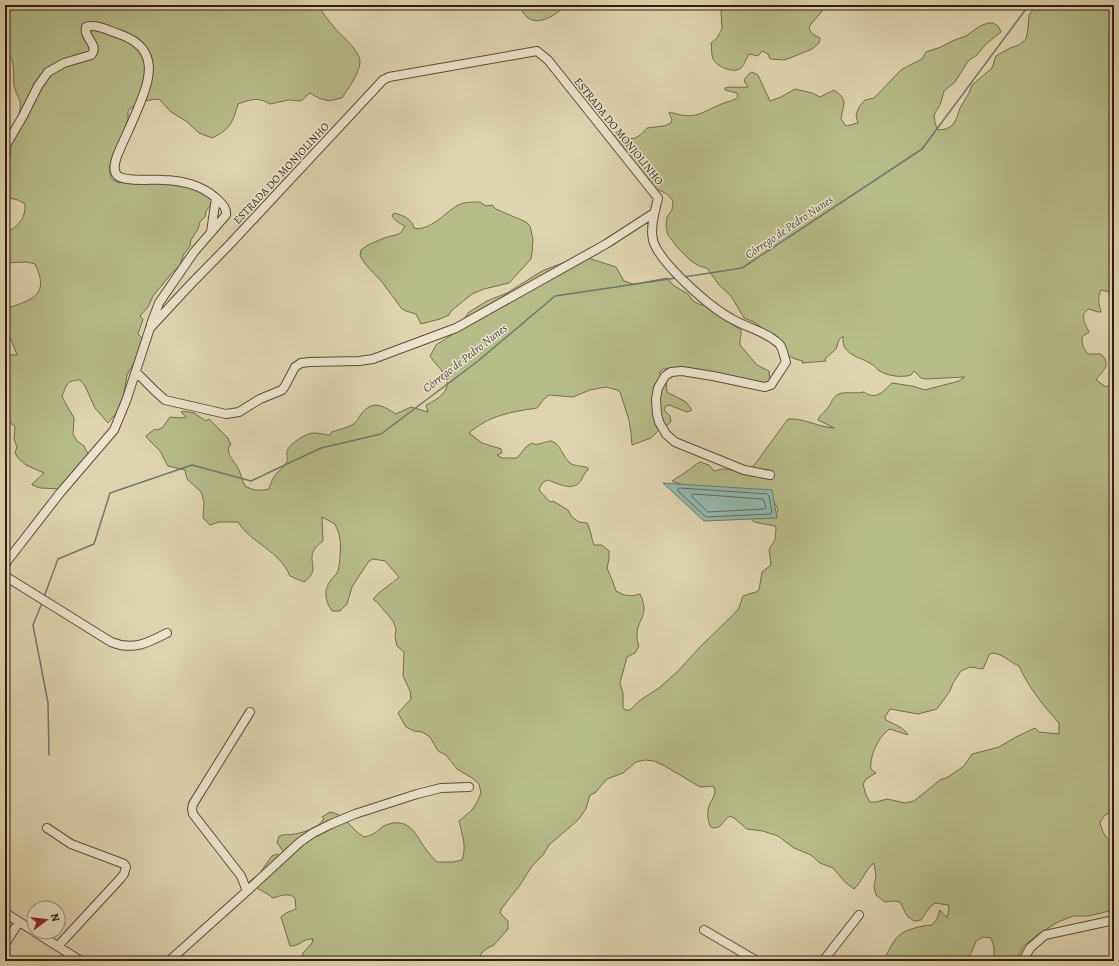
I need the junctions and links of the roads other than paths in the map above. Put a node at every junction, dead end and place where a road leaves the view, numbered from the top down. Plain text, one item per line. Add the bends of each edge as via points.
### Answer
1 (5, 147) edge
2 (216, 198) junction
3 (654, 213) junction
4 (211, 232) junction
5 (150, 328) junction
6 (136, 372) junction
7 (770, 475) dead end
8 (6, 560) edge
9 (5, 576) edge
10 (168, 633) dead end
11 (250, 712) dead end
12 (468, 786) dead end
13 (47, 828) dead end
14 (247, 891) junction
15 (5, 913) edge
16 (860, 915) dead end
17 (1114, 920) edge
18 (19, 922) junction
19 (26, 926) edge
20 (704, 930) dead end
21 (48, 940) edge
22 (5, 944) edge
23 (58, 946) junction
24 (81, 961) edge
25 (169, 961) edge
26 (757, 961) edge
27 (823, 961) edge
28 (1024, 961) edge

1 - 2 street via 42,78 56,67 92,55 94,48 86,34 86,27 103,29 122,35 139,46 147,59 149,72 145,91 117,156 115,168 118,176 125,179 190,184 203,188
2 - 4 street
2 - 4 street via 227,211
3 - 5 street, ESTRADA DO MONJOLINHO via 658,198 548,60 537,51 389,77 383,80
3 - 6 street via 606,244 456,328 373,359 301,363 295,367 282,390 260,399 239,412 226,414 165,400
3 - 7 street via 653,241 668,264 721,314 762,332 779,344 786,362 771,385 765,388 713,376 682,371 671,372 665,376 658,388 656,399 659,422 666,434 676,442 744,470
4 - 5 street via 158,303
5 - 6 street, ESTRADA DO MONJOLINHO
6 - 8 street, ESTRADA DO MONJOLINHO via 114,430
9 - 10 street via 118,645 144,644
11 - 14 street via 192,809 193,814 241,876
12 - 14 street via 441,788 418,794 331,824 300,842
13 - 23 street via 71,844 126,867 120,880
14 - 25 street
15 - 18 street
16 - 27 street
17 - 28 street via 1045,935 1030,948
18 - 19 street
18 - 22 street
20 - 26 street
21 - 23 street
23 - 24 street

